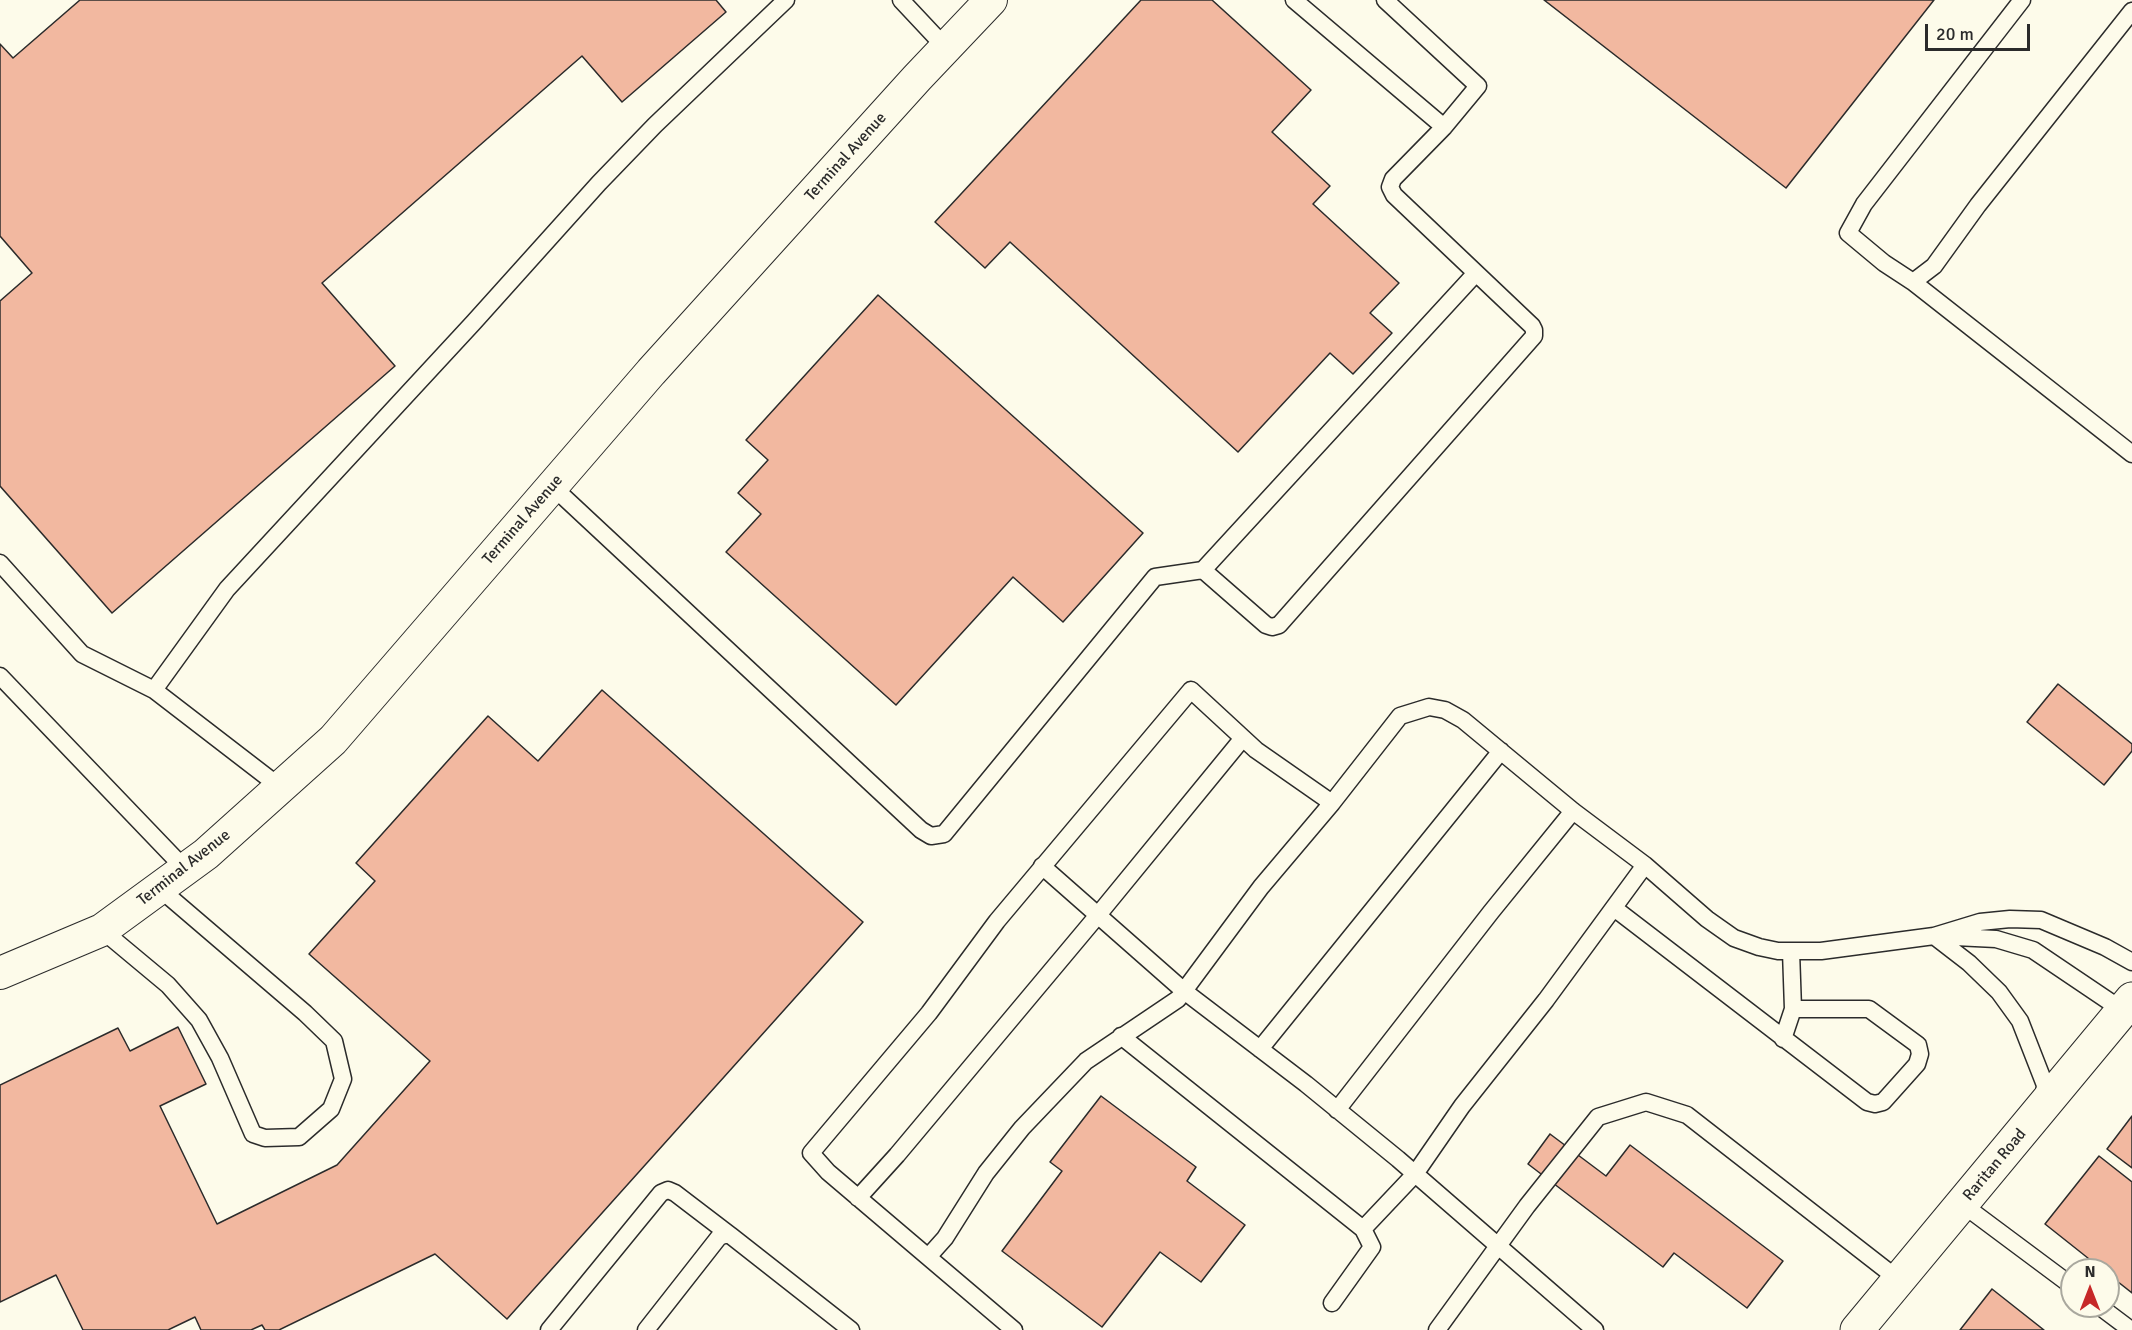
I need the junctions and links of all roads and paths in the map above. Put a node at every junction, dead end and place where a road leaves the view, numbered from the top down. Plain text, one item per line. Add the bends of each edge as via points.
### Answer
1 (786, 0) edge
2 (901, 0) edge
3 (991, 0) edge
4 (1294, 0) edge
5 (1385, 0) edge
6 (2022, 0) edge
7 (2132, 11) edge
8 (946, 48) junction
9 (1444, 127) junction
10 (1476, 273) junction
11 (1913, 282) junction
12 (2132, 454) edge
13 (552, 486) junction
14 (0, 562) edge
15 (1203, 570) junction
16 (0, 676) edge
17 (154, 690) junction
18 (1243, 738) junction
19 (1501, 751) junction
20 (280, 787) junction
21 (1332, 803) junction
22 (1573, 811) junction
23 (1645, 865) junction
24 (1042, 866) junction
25 (185, 869) junction
26 (159, 888) junction
27 (1614, 908) junction
28 (1098, 915) junction
29 (102, 930) junction
30 (1934, 936) junction
31 (1791, 951) junction
32 (2132, 962) edge
33 (0, 973) edge
34 (1184, 991) junction
35 (2127, 1005) edge
36 (1793, 1009) junction
37 (1121, 1036) junction
38 (1784, 1039) junction
39 (1260, 1049) junction
40 (2043, 1107) junction
41 (1337, 1110) junction
42 (1415, 1174) junction
43 (858, 1198) junction
44 (1962, 1204) junction
45 (1363, 1229) junction
46 (730, 1235) junction
47 (1495, 1245) junction
48 (928, 1257) junction
49 (2060, 1277) edge
50 (1899, 1280) junction
51 (1332, 1304) dead end
52 (2115, 1318) edge
53 (1866, 1327) edge
54 (549, 1330) edge
55 (646, 1330) edge
56 (851, 1330) edge
57 (1014, 1330) edge
58 (1437, 1330) edge
59 (1595, 1330) edge
60 (2131, 1330) edge

1 - 17 lane via 598,183 227,590
2 - 8 lane
3 - 8 street, Terminal Avenue
4 - 9 lane
5 - 9 lane via 1478,86
6 - 11 lane via 1864,204 1848,233
7 - 11 lane via 1934,266
8 - 13 street, Terminal Avenue
9 - 10 lane via 1393,179 1390,187
10 - 15 lane
10 - 15 lane via 1532,326 1533,336 1279,625 1266,625
11 - 12 lane
13 - 15 lane via 931,836 944,834 1155,577
13 - 20 street, Terminal Avenue via 333,740
14 - 17 lane via 82,654
16 - 25 lane
17 - 20 lane
18 - 21 lane
18 - 24 lane via 1191,690
18 - 28 lane
19 - 21 lane via 1463,720 1429,707 1400,716
19 - 22 lane
19 - 39 lane
20 - 25 street, Terminal Avenue
21 - 34 lane via 1261,887
22 - 23 lane
22 - 41 lane
23 - 27 lane
23 - 31 lane via 1734,938 1759,947
24 - 28 lane
24 - 43 lane via 929,1013 811,1153
25 - 26 street, Terminal Avenue
26 - 29 street, Terminal Avenue
26 - 29 lane via 334,1041 343,1079 331,1109 299,1137 265,1138 253,1134 199,1020 168,985
27 - 38 lane
27 - 42 lane via 1462,1106
28 - 34 lane
28 - 43 lane
29 - 33 street, Terminal Avenue
30 - 31 lane via 1821,951
30 - 32 lane via 1980,922 2041,920
30 - 35 lane via 1996,939 2033,950
30 - 40 lane via 1999,992 2020,1021 2045,1085
31 - 36 lane
34 - 37 lane via 1178,999
34 - 39 lane
35 - 40 main road, Raritan Road
36 - 38 lane
36 - 38 lane via 1869,1009 1918,1046 1917,1064 1883,1102 1875,1104 1867,1102
37 - 45 lane
37 - 48 lane via 1086,1061 1022,1128
39 - 41 lane
40 - 44 main road, Raritan Road
41 - 42 lane
42 - 45 lane
42 - 47 lane
43 - 48 lane
44 - 49 lane
44 - 50 main road, Raritan Road
45 - 51 lane via 1372,1247
46 - 54 lane via 675,1193 661,1193
46 - 55 lane via 719,1237
46 - 56 lane
47 - 50 lane via 1598,1117 1646,1101 1687,1115
47 - 58 lane
47 - 59 lane
48 - 57 lane
50 - 53 main road, Raritan Road
52 - 60 lane

